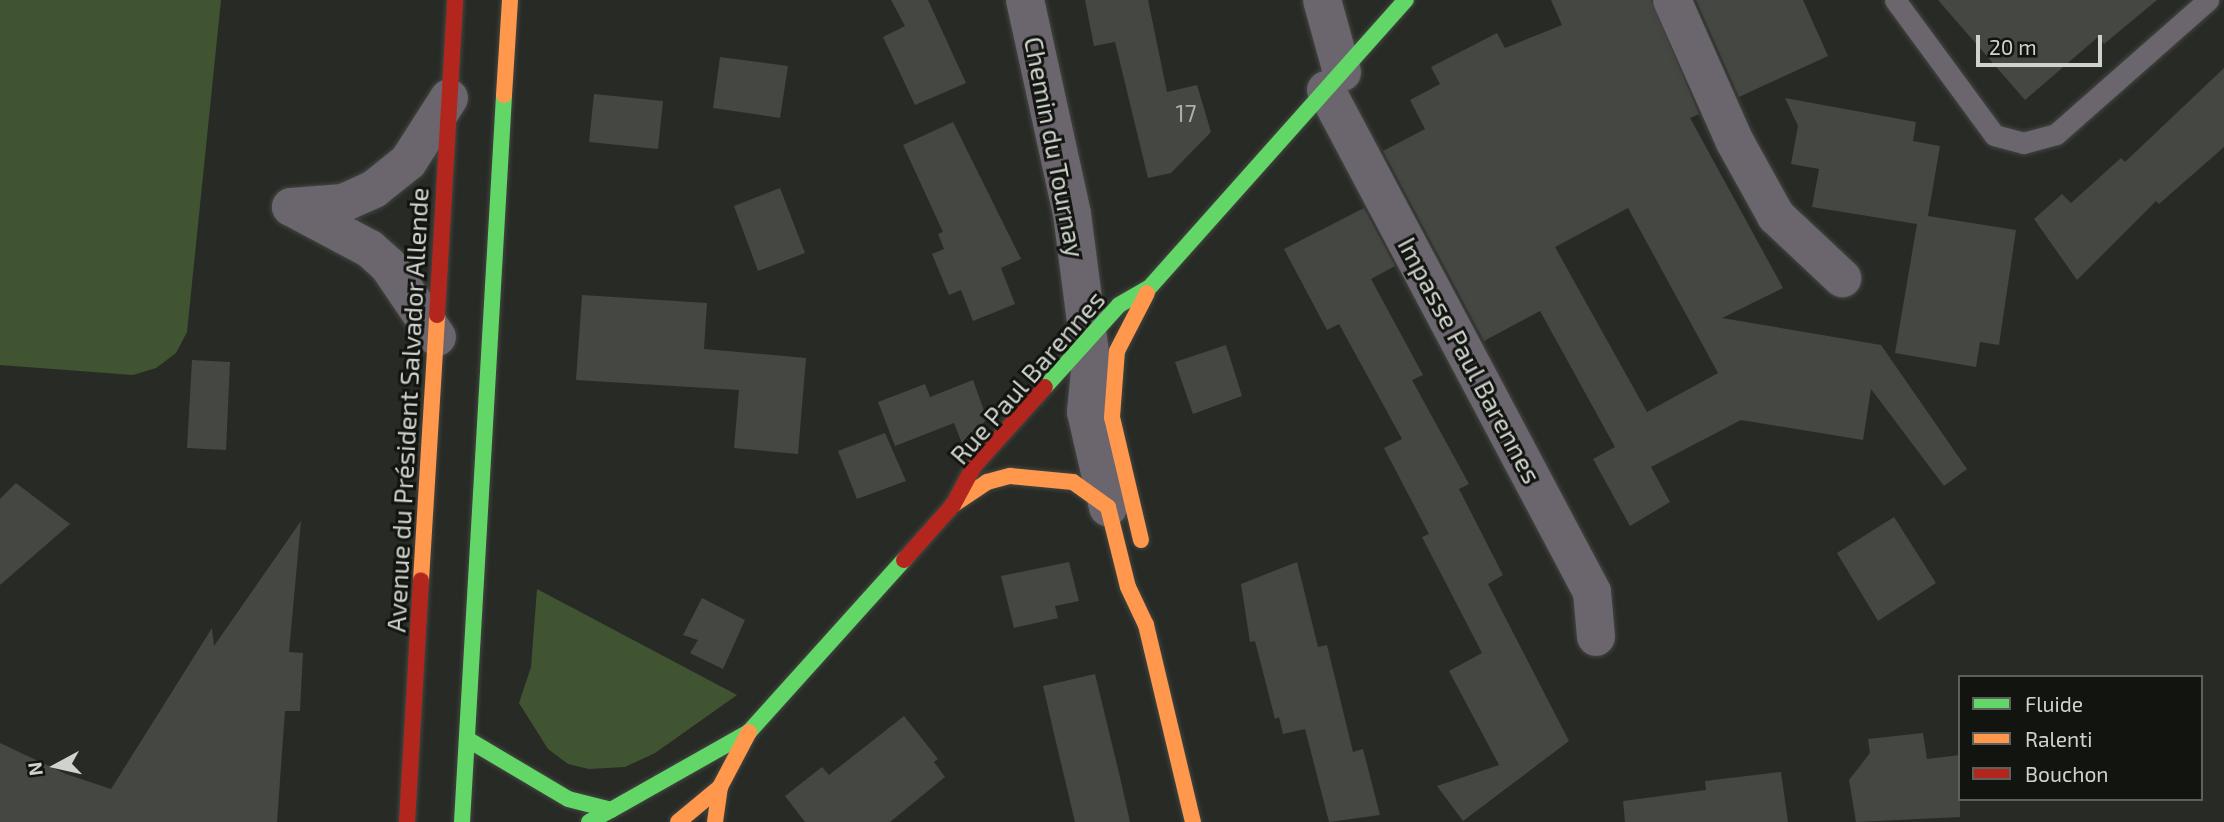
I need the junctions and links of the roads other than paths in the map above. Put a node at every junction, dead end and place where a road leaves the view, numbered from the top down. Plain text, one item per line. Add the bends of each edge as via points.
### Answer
1 (455, 0) edge
2 (510, 0) edge
3 (1025, 0) edge
4 (1322, 0) edge
5 (1406, 0) edge
6 (1672, 0) edge
7 (1895, 0) edge
8 (2208, 0) edge
9 (1334, 81) junction
10 (449, 97) junction
11 (1842, 278) dead end
12 (1149, 288) junction
13 (437, 337) junction
14 (1089, 337) junction
15 (953, 505) junction
16 (1108, 507) junction
17 (1144, 556) dead end
18 (1149, 592) dead end
19 (1146, 625) junction
20 (1596, 636) dead end
21 (749, 732) junction
22 (467, 739) junction
23 (720, 787) junction
24 (611, 810) junction
25 (407, 822) edge
26 (462, 822) edge
27 (589, 822) edge
28 (678, 822) edge
29 (715, 822) edge
30 (1193, 822) edge

1 - 10 street, Avenue du Président Salvador Allende
2 - 22 street
3 - 14 street, Chemin du Tournay via 1072,214
4 - 9 street, Impasse Paul Barennes
5 - 9 street, Rue Paul Barennes
6 - 11 street via 1735,142 1776,216
7 - 8 lane via 1994,135 2023,143 2056,134
9 - 12 street, Rue Paul Barennes
9 - 20 street, Impasse Paul Barennes via 1592,592
10 - 13 street, Avenue du Président Salvador Allende
10 - 13 street via 408,162 374,189 343,203 291,207 370,249 387,265
12 - 14 street, Rue Paul Barennes via 1119,305
12 - 17 street via 1117,351 1112,417
13 - 25 street, Avenue du Président Salvador Allende
14 - 15 street, Rue Paul Barennes via 974,466
14 - 16 street, Chemin du Tournay via 1086,412
15 - 16 street via 988,482 1010,475 1073,482
15 - 21 street, Rue Paul Barennes
16 - 19 street via 1128,587
18 - 19 street
19 - 30 street
21 - 23 street, Rue Paul Barennes
21 - 24 street, Rue Paul Barennes
22 - 24 street via 568,799
22 - 26 street
23 - 28 street
23 - 29 street
24 - 27 street, Rue Paul Barennes

